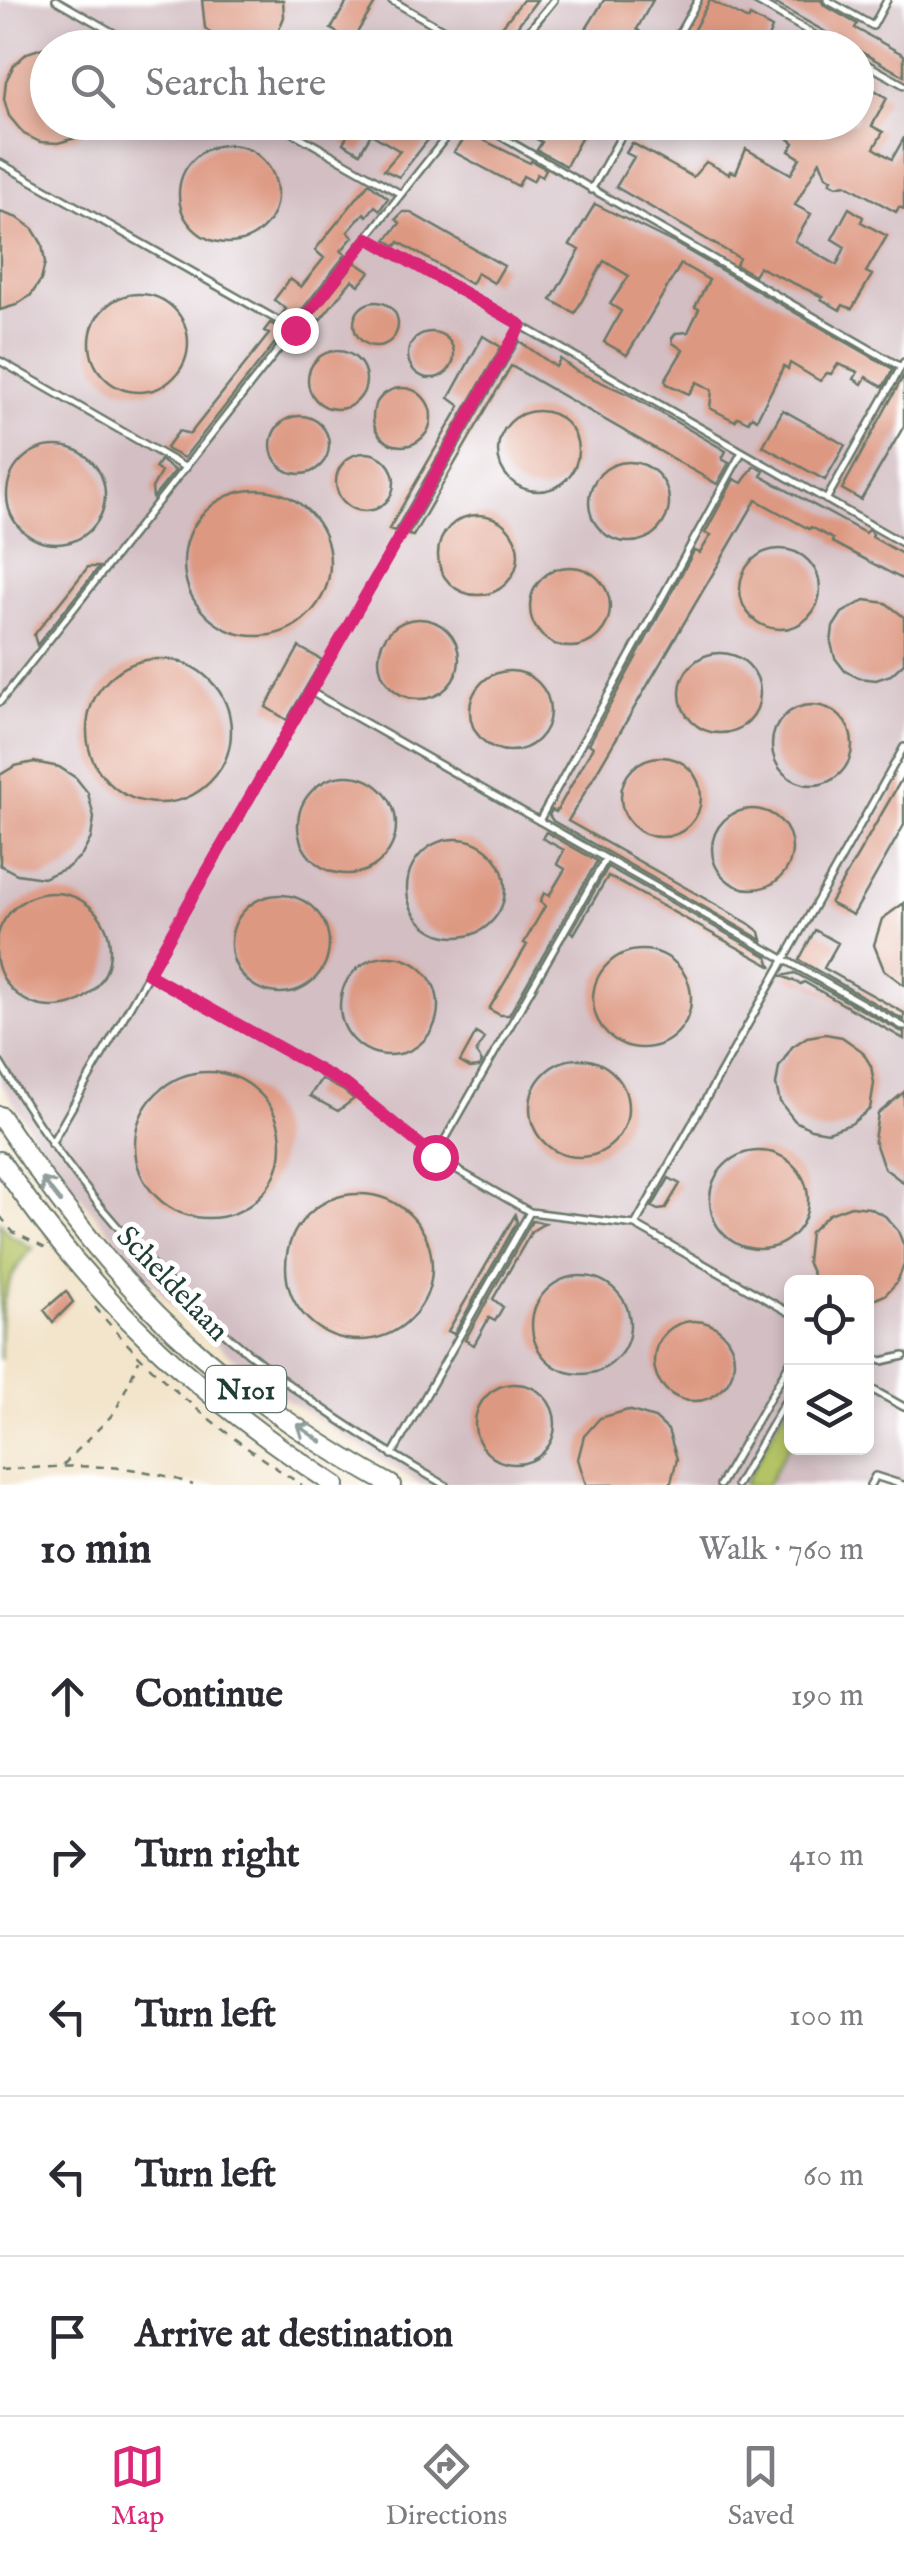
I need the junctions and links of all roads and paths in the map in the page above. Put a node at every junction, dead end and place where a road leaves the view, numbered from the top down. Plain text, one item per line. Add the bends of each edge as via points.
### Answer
1 (56, 0) edge
2 (391, 0) edge
3 (554, 0) edge
4 (698, 0) edge
5 (754, 0) edge
6 (827, 0) edge
7 (888, 0) edge
8 (108, 30) edge
9 (443, 30) edge
10 (530, 30) edge
11 (682, 30) edge
12 (806, 30) edge
13 (874, 68) edge
14 (904, 85) edge
15 (306, 140) edge
16 (444, 140) edge
17 (506, 140) edge
18 (619, 140) edge
19 (0, 163) edge
20 (591, 190) junction
21 (401, 194) junction
22 (368, 238) junction
23 (521, 325) junction
24 (295, 330) junction
25 (0, 362) edge
26 (902, 365) edge
27 (742, 452) junction
28 (186, 468) junction
29 (826, 500) junction
30 (904, 544) edge
31 (311, 692) junction
32 (0, 702) edge
33 (904, 747) edge
34 (539, 820) junction
35 (605, 859) junction
36 (784, 960) junction
37 (148, 974) junction
38 (904, 1027) edge
39 (0, 1063) edge
40 (0, 1116) edge
41 (50, 1144) junction
42 (435, 1157) junction
43 (0, 1161) edge
44 (530, 1212) junction
45 (635, 1225) junction
46 (784, 1309) edge
47 (162, 1316) junction
48 (142, 1336) junction
49 (904, 1356) edge
50 (140, 1358) dead end
51 (874, 1358) edge
52 (789, 1365) edge
53 (874, 1391) edge
54 (784, 1404) edge
55 (904, 1408) edge
56 (392, 1455) junction
57 (61, 1466) junction
58 (0, 1470) edge
59 (194, 1485) edge
60 (335, 1485) edge
61 (392, 1485) edge
62 (445, 1485) edge
63 (720, 1485) edge
64 (737, 1485) edge
65 (870, 1485) edge
66 (902, 1485) edge

1 - 8 lane
2 - 9 lane
3 - 10 lane
4 - 11 lane
5 - 12 lane
6 - 7 lane via 872,26
13 - 14 lane
15 - 21 lane
16 - 21 lane
17 - 20 lane
18 - 20 lane
19 - 24 lane
20 - 26 lane
21 - 22 lane
22 - 23 lane
22 - 24 lane
23 - 27 lane
23 - 31 lane
24 - 28 lane
25 - 28 lane
26 - 29 lane
27 - 29 lane
27 - 34 lane
28 - 32 lane
29 - 30 lane
31 - 34 lane
31 - 37 lane
33 - 36 lane
34 - 35 lane
35 - 36 lane
35 - 42 lane
36 - 38 lane
36 - 45 lane
37 - 41 lane
37 - 42 lane via 348,1086
39 - 41 lane
47 -> 40 main road, Scheldelaan / N101 via 117,1272
41 - 56 lane via 146,1260 202,1315 262,1367
42 - 44 lane
43 - 48 main road, Scheldelaan / N101
44 - 45 lane
44 - 56 lane
45 - 46 lane
47 - 48 main road
61 -> 47 main road, Scheldelaan / N101 via 232,1379
48 - 60 main road, Scheldelaan / N101 via 266,1440
49 - 51 lane
50 - 57 path via 115,1412
52 - 63 lane
53 - 55 lane
54 - 64 lane
56 - 62 lane
57 - 58 path
57 - 59 path via 122,1466
65 - 66 lane via 875,1476

